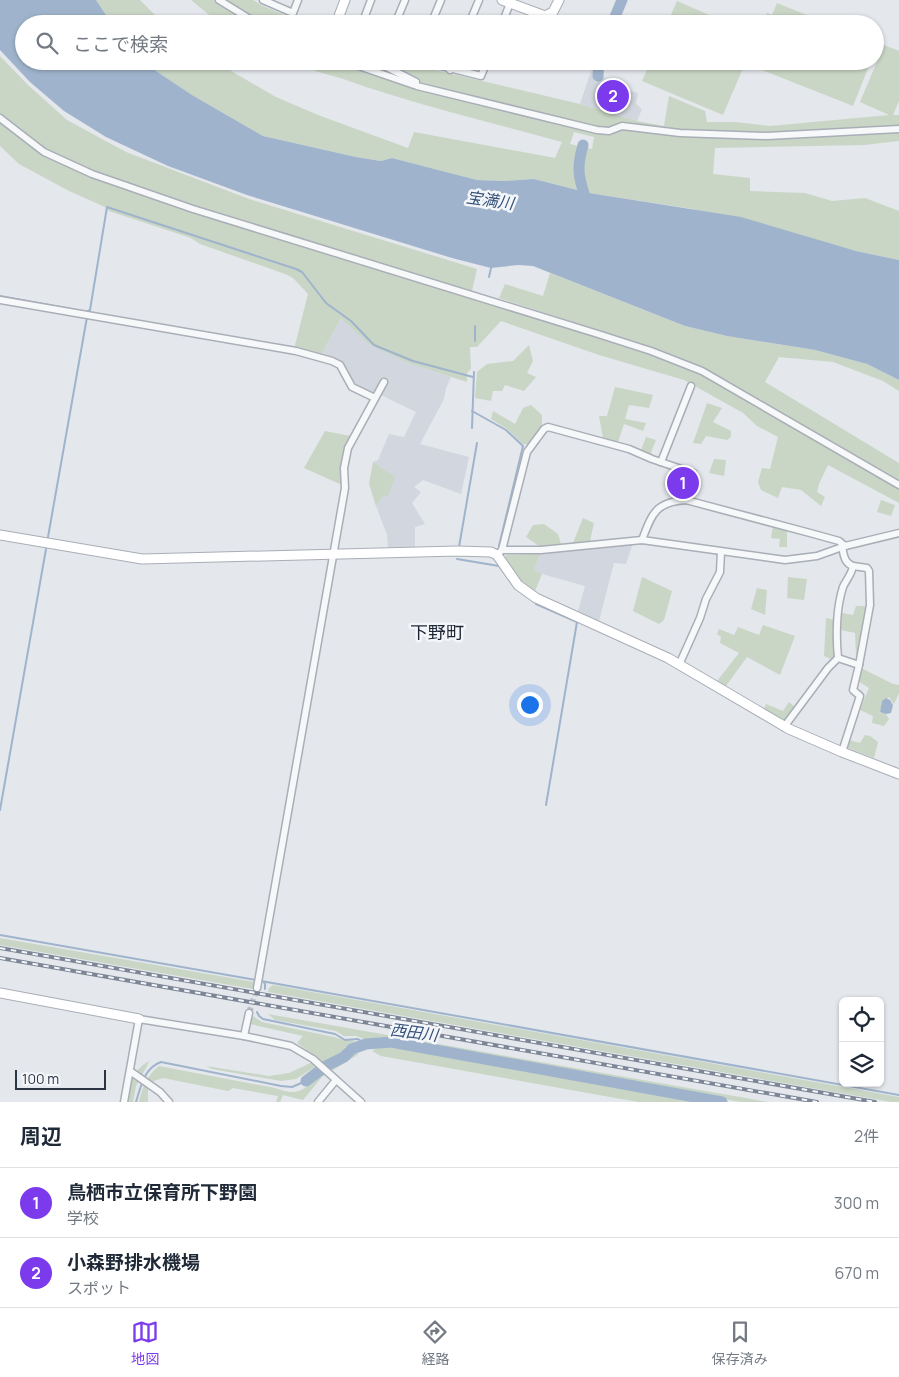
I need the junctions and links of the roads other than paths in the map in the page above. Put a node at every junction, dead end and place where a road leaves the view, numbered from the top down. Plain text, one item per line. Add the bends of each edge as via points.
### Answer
1 (219, 0) edge
2 (263, 0) edge
3 (298, 0) edge
4 (345, 0) edge
5 (371, 0) edge
6 (405, 0) edge
7 (441, 0) edge
8 (479, 0) edge
9 (559, 0) edge
10 (506, 2) edge
11 (243, 15) edge
12 (339, 15) edge
13 (365, 15) edge
14 (399, 15) edge
15 (435, 15) edge
16 (473, 15) edge
17 (504, 15) edge
18 (542, 15) edge
19 (547, 15) edge
20 (370, 70) edge
21 (393, 70) edge
22 (450, 70) edge
23 (483, 70) edge
24 (417, 86) junction
25 (0, 118) edge
26 (899, 129) edge
27 (0, 300) edge
28 (384, 382) dead end
29 (691, 386) dead end
30 (374, 398) junction
31 (661, 462) junction
32 (899, 485) edge
33 (686, 500) junction
34 (899, 533) edge
35 (0, 535) edge
36 (642, 540) junction
37 (843, 546) junction
38 (721, 552) junction
39 (499, 553) junction
40 (334, 555) junction
41 (853, 566) junction
42 (838, 658) junction
43 (679, 665) junction
44 (859, 665) junction
45 (784, 727) junction
46 (842, 752) junction
47 (899, 774) edge
48 (258, 986) tunnel mouth
49 (0, 993) edge
50 (248, 1013) tunnel mouth
51 (139, 1019) junction
52 (244, 1036) junction
53 (132, 1072) junction
54 (336, 1080) junction
55 (124, 1102) edge
56 (169, 1102) edge
57 (318, 1102) edge
58 (361, 1102) edge

1 - 11 street
2 - 3 street via 292,13
4 - 12 street
5 - 13 street
6 - 14 street
7 - 15 street
8 - 16 street
9 - 19 street via 553,12
10 - 17 street
10 - 18 street
20 - 24 street
21 - 24 street via 414,80
22 - 23 street via 481,76
24 - 26 street via 609,132 622,126 680,133 767,136
25 - 32 street via 44,152 92,174 193,209 598,334 695,368
27 - 30 street via 319,357 340,365 352,387
28 - 30 street
29 - 31 street
30 - 40 street via 348,448
31 - 33 street via 694,475
31 - 39 street via 629,449 548,427 544,429 527,452
33 - 36 street via 663,505 651,515
33 - 37 street via 839,541
34 - 37 street
35 - 40 street via 142,559
36 - 38 street
36 - 39 street
37 - 38 street via 817,556 785,560
37 - 41 street via 845,560
38 - 43 street via 720,572
39 - 40 street via 457,551
39 - 43 street via 518,585 536,598
40 - 48 street
41 - 42 street via 838,611
41 - 44 street via 869,571 871,595
42 - 44 street
42 - 45 street
43 - 45 street
44 - 46 street via 853,690 860,696
45 - 46 street
46 - 47 street
49 - 51 street
50 - 52 street
51 - 52 street
51 - 53 street
52 - 54 street via 291,1046 313,1059
53 - 55 street
53 - 56 street
54 - 57 street
54 - 58 street

